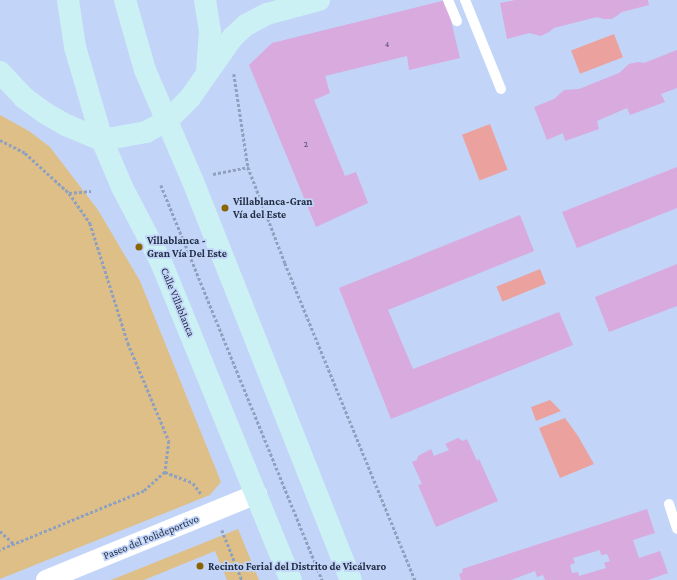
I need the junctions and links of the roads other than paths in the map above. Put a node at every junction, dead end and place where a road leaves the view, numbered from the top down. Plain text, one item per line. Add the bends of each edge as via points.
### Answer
1 (68, 0) edge
2 (126, 0) edge
3 (204, 0) edge
4 (319, 0) edge
5 (448, 0) edge
6 (465, 0) edge
7 (457, 21) dead end
8 (0, 72) edge
9 (207, 72) junction
10 (0, 88) edge
11 (501, 88) dead end
12 (24, 97) junction
13 (168, 120) junction
14 (102, 140) junction
15 (256, 494) junction
16 (669, 504) dead end
17 (677, 529) edge
18 (56, 578) edge
19 (291, 580) edge
20 (351, 580) edge

1 - 14 main road, Calle Villablanca via 74,47
2 - 13 main road via 145,70
3 - 9 main road via 210,32
4 - 9 main road via 267,14 246,25 232,38
5 - 7 lane
6 - 11 lane
8 - 12 main road
9 - 13 main road via 190,98
10 - 12 main road
12 - 14 main road via 66,125
13 - 14 main road via 146,132
13 - 20 main road
14 - 15 main road, Calle Villablanca via 122,187 161,262
15 - 18 street, Paseo del Polideportivo
15 - 19 main road, Calle Villablanca
16 - 17 lane

